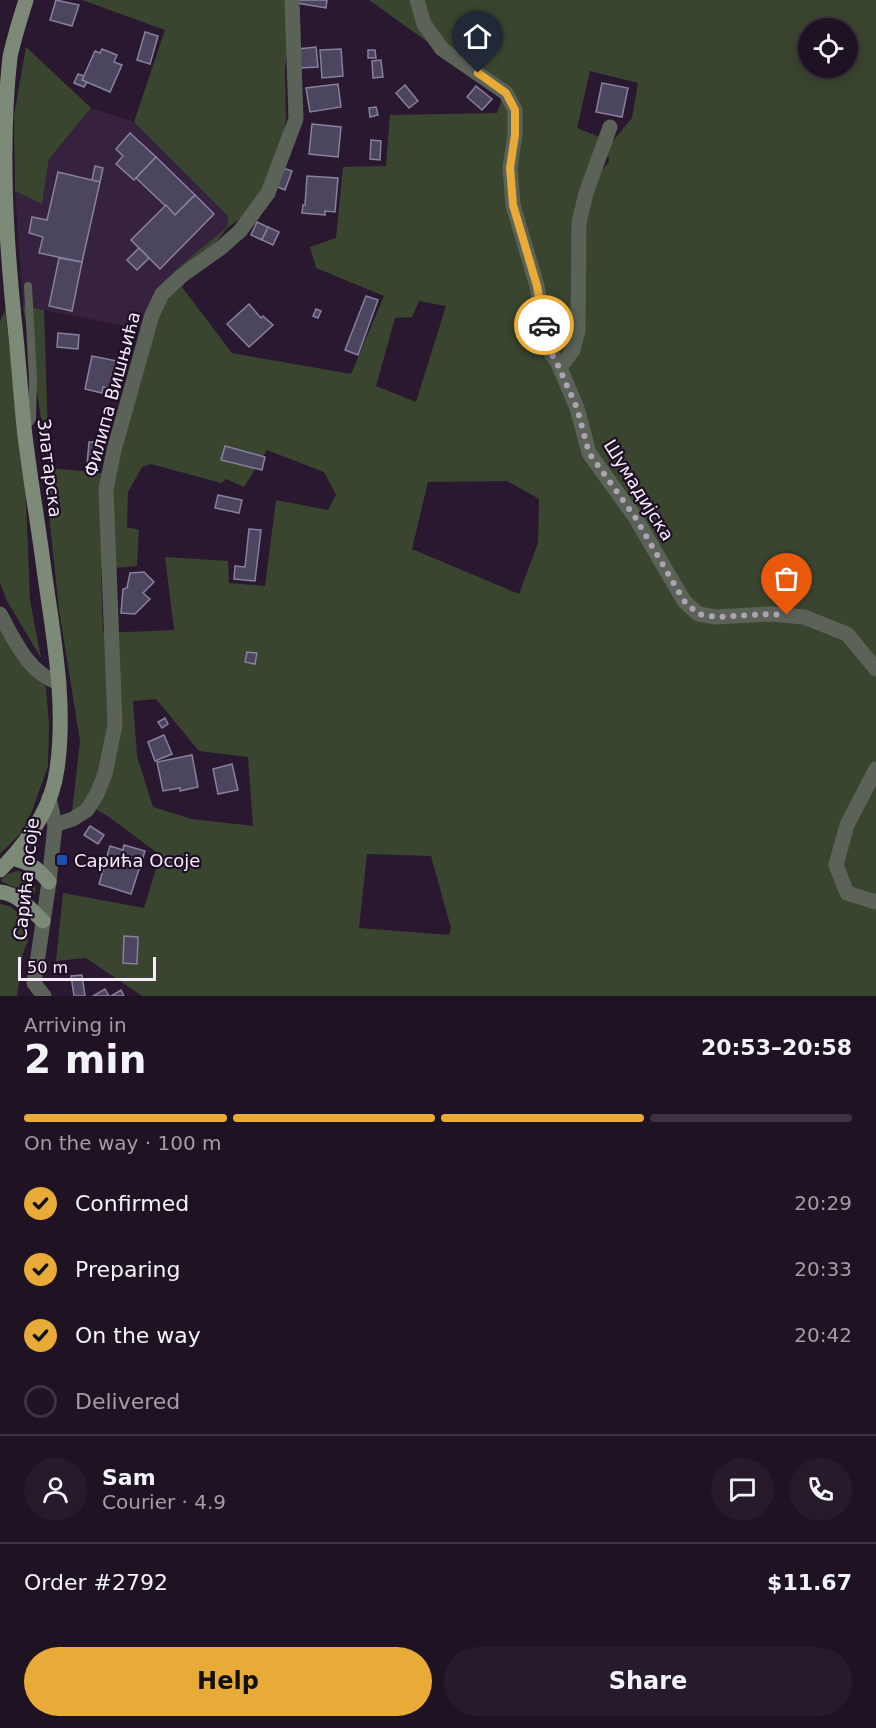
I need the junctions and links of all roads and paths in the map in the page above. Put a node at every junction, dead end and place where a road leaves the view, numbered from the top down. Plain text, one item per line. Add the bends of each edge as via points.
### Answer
1 (26, 0) edge
2 (292, 0) edge
3 (417, 0) edge
4 (610, 127) dead end
5 (28, 286) dead end
6 (556, 361) junction
7 (24, 426) junction
8 (0, 614) edge
9 (876, 669) edge
10 (59, 683) junction
11 (876, 769) edge
12 (49, 798) junction
13 (55, 825) junction
14 (12, 858) junction
15 (0, 870) edge
16 (49, 882) junction
17 (0, 892) edge
18 (876, 902) edge
19 (44, 921) junction
20 (33, 989) edge
21 (44, 996) edge

1 - 7 main road, Златарска via 10,57 1,144 6,248
2 - 13 street, Филипа Вишњића via 296,119 268,193 240,231 162,294 152,315 106,489 113,735 105,774 87,810
3 - 6 street via 424,24 442,49 506,93 515,110 510,168 513,205 537,286 547,343
4 - 6 street via 579,224 578,331 565,361
5 - 7 lane via 32,419
6 - 9 street, Шумадијска via 577,408 589,453 635,517 691,608 698,614 716,617 804,617 847,634
7 - 10 main road, Златарска
8 - 10 street via 33,668
10 - 12 main road, Златарска via 57,771
11 - 18 street via 847,825 836,865 847,893
12 - 13 street, Сарића осоје
12 - 14 main road, Златарска via 35,827
13 - 16 street, Сарића осоје
14 - 15 main road, Златарска
14 - 16 main road via 37,868
16 - 19 street, Сарића осоје
17 - 19 main road via 20,899
19 - 20 street, Сарића осоје
20 - 21 street, Сарића осоје

